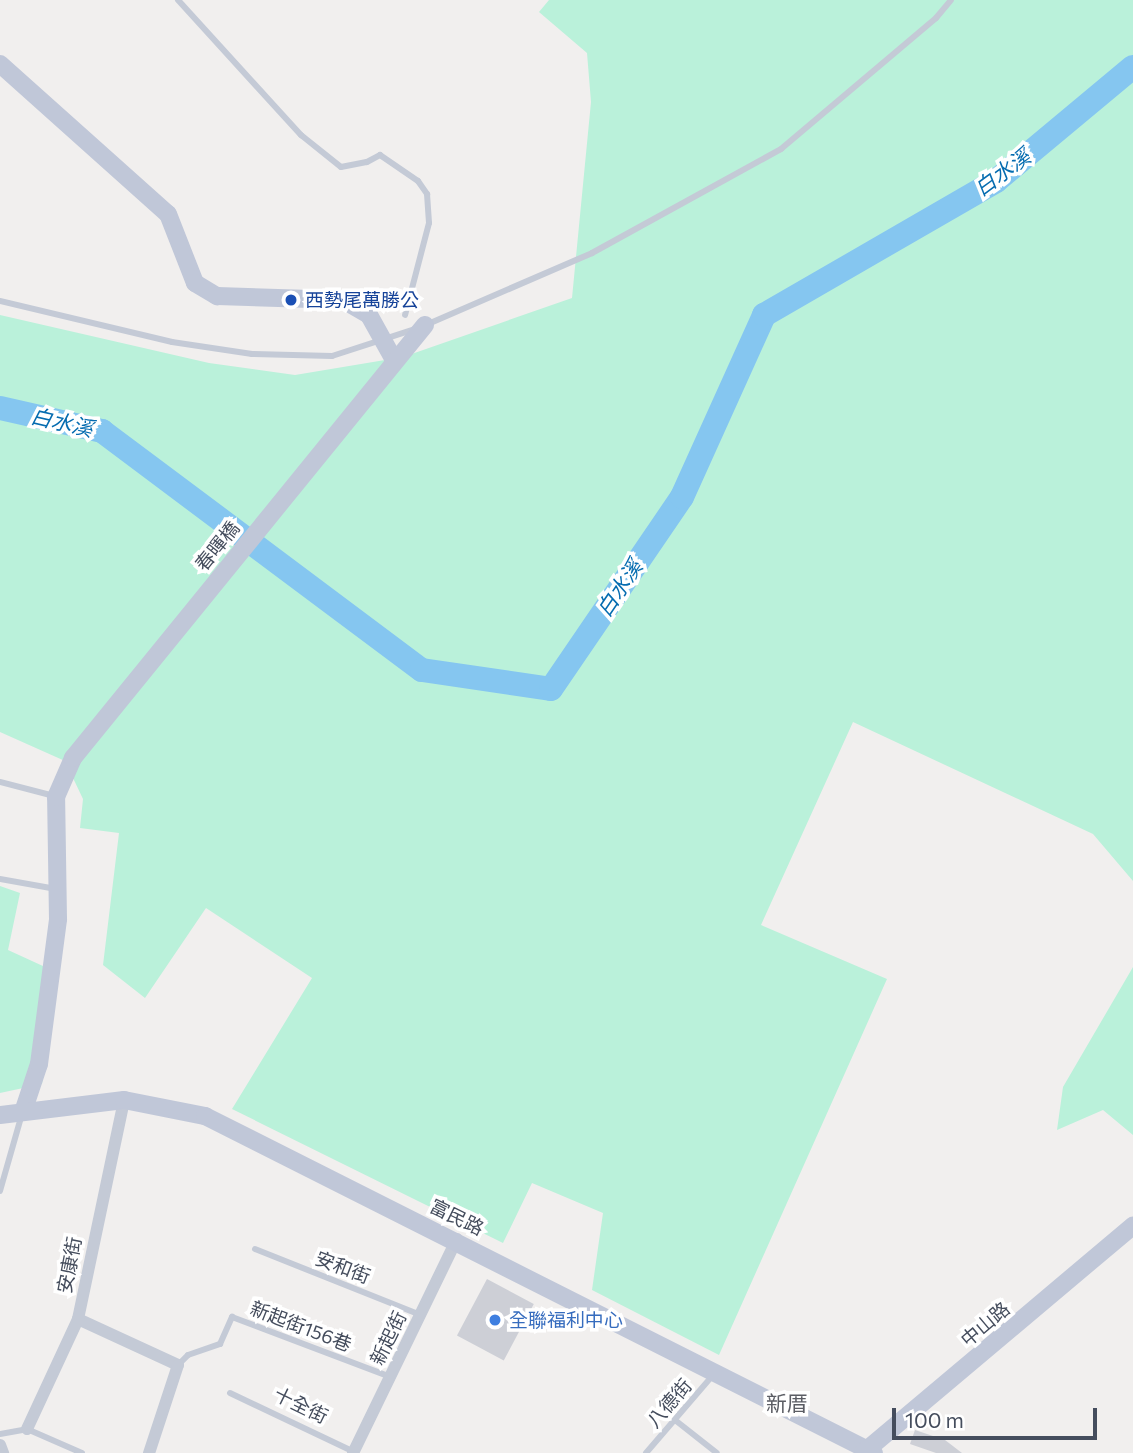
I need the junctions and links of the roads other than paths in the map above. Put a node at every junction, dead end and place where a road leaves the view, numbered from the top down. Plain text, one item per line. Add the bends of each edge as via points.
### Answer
1 (178, 0) edge
2 (951, 0) edge
3 (0, 64) edge
4 (0, 301) edge
5 (405, 315) dead end
6 (425, 325) junction
7 (382, 341) junction
8 (394, 360) junction
9 (0, 782) edge
10 (55, 797) junction
11 (0, 879) edge
12 (58, 889) junction
13 (124, 1100) junction
14 (24, 1109) junction
15 (0, 1115) edge
16 (0, 1191) edge
17 (1133, 1226) edge
18 (457, 1239) junction
19 (255, 1249) dead end
20 (421, 1315) junction
21 (78, 1319) junction
22 (178, 1365) junction
23 (715, 1373) junction
24 (391, 1377) junction
25 (230, 1393) dead end
26 (675, 1420) junction
27 (27, 1429) junction
28 (0, 1434) edge
29 (0, 1445) edge
30 (868, 1451) edge
31 (3, 1453) edge
32 (82, 1453) edge
33 (149, 1453) edge
34 (354, 1453) edge
35 (646, 1453) edge
36 (717, 1453) edge

1 - 5 lane via 301,135 341,167 380,155 418,181 427,194 429,223
2 - 6 lane via 936,18 781,149 592,253
3 - 7 street via 168,214 195,283 217,296 343,300 369,316
4 - 7 lane via 172,342 252,354 332,356
6 - 7 lane
6 - 8 street, 春暉橋
7 - 8 street
8 - 10 street, 春暉橋 via 73,758
9 - 10 lane
10 - 12 street
11 - 12 lane
12 - 14 street via 39,1064
13 - 14 street, 富民路
13 - 18 street, 富民路 via 205,1116
13 - 21 street, 安康街
14 - 15 street, 富民路
14 - 16 lane
17 - 30 street, 中山路
18 - 20 street, 新起街
18 - 23 street, 富民路
19 - 20 lane, 安和街
20 - 24 street, 新起街
21 - 22 street
21 - 27 street, 安康街
22 - 24 lane, 新起街156巷 via 188,1355 220,1344 232,1317
22 - 33 street
23 - 26 lane, 八德街
23 - 30 street, 富民路
24 - 34 street, 新起街
25 - 34 lane, 十全街
26 - 35 lane, 八德街
26 - 36 lane
27 - 28 lane
27 - 32 lane
29 - 31 street

